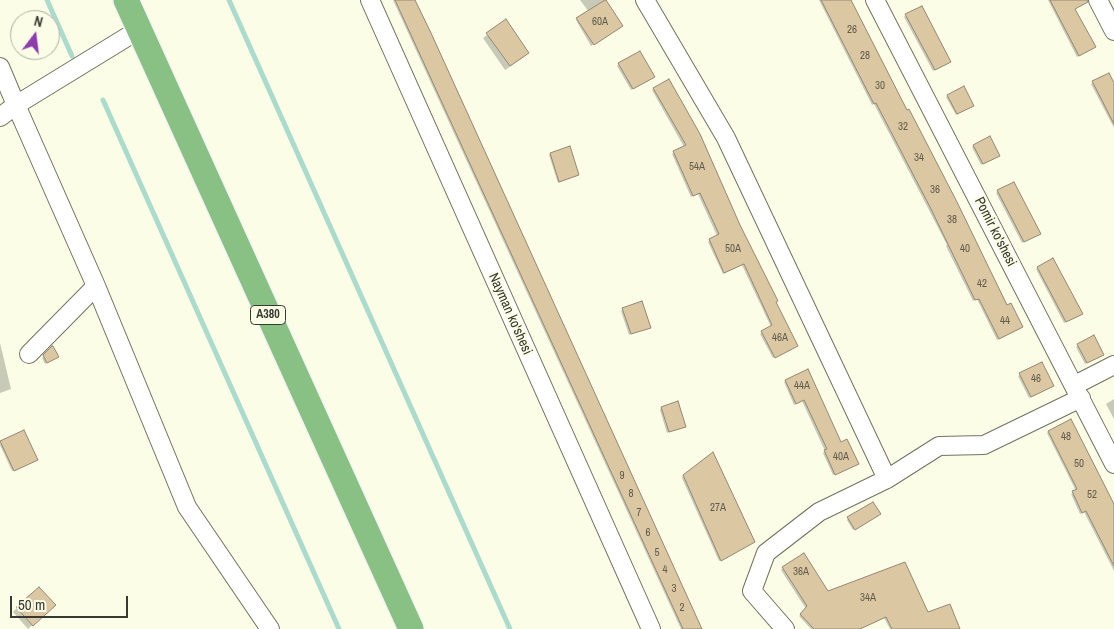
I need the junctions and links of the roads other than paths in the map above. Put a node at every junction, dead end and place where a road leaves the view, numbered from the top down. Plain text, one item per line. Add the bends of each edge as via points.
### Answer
1 (126, 0) edge
2 (370, 0) edge
3 (645, 0) edge
4 (875, 0) edge
5 (1098, 0) edge
6 (140, 30) junction
7 (1114, 31) edge
8 (0, 67) edge
9 (16, 105) junction
10 (0, 116) edge
11 (96, 286) junction
12 (30, 354) dead end
13 (1114, 365) edge
14 (1078, 392) junction
15 (1114, 464) edge
16 (887, 479) junction
17 (270, 629) edge
18 (410, 629) edge
19 (651, 629) edge
20 (785, 629) edge

1 - 6 highway, A380
2 - 19 street, Nayman ko'shesi
3 - 16 street via 726,138
4 - 14 street, Pomir ko'shesi
5 - 7 street
6 - 9 street
6 - 18 highway, A380
8 - 9 street
9 - 10 street
9 - 11 street
11 - 12 street
11 - 17 street via 187,508
13 - 14 street
14 - 15 street, Pomir ko'shesi
14 - 16 street via 984,445 939,446
16 - 20 street via 819,512 766,553 752,591

